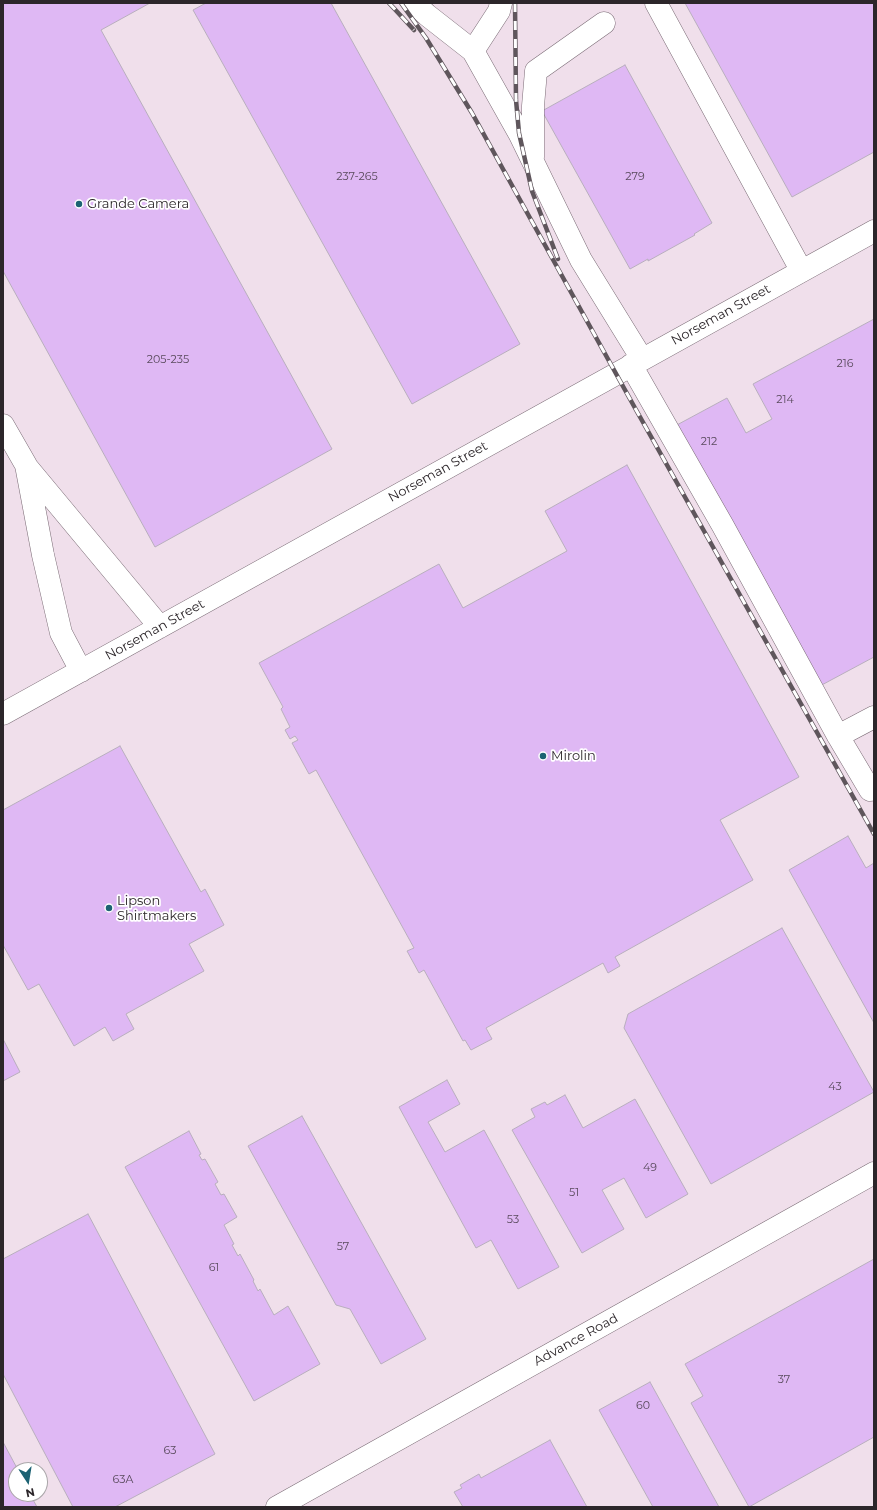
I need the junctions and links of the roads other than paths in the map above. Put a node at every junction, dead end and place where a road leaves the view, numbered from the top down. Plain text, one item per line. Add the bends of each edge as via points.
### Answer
1 (414, 3) edge
2 (501, 3) edge
3 (656, 3) edge
4 (604, 23) dead end
5 (473, 51) junction
6 (533, 162) junction
7 (874, 231) edge
8 (801, 270) junction
9 (636, 362) junction
10 (3, 424) edge
11 (26, 465) junction
12 (160, 627) junction
13 (81, 671) junction
14 (3, 714) edge
15 (874, 717) edge
16 (838, 736) junction
17 (873, 788) edge
18 (874, 1173) edge
19 (277, 1507) edge

1 - 5 street
2 - 5 street via 499,11
3 - 8 street
4 - 6 street via 536,71
5 - 6 street via 520,133
6 - 9 street via 581,260
7 - 8 street, Norseman Street
8 - 9 street, Norseman Street
9 - 12 street, Norseman Street
9 - 16 street
10 - 11 street
11 - 12 street
11 - 13 street via 61,633
12 - 13 street, Norseman Street
13 - 14 street, Norseman Street
15 - 16 street
16 - 17 street
18 - 19 street, Advance Road

